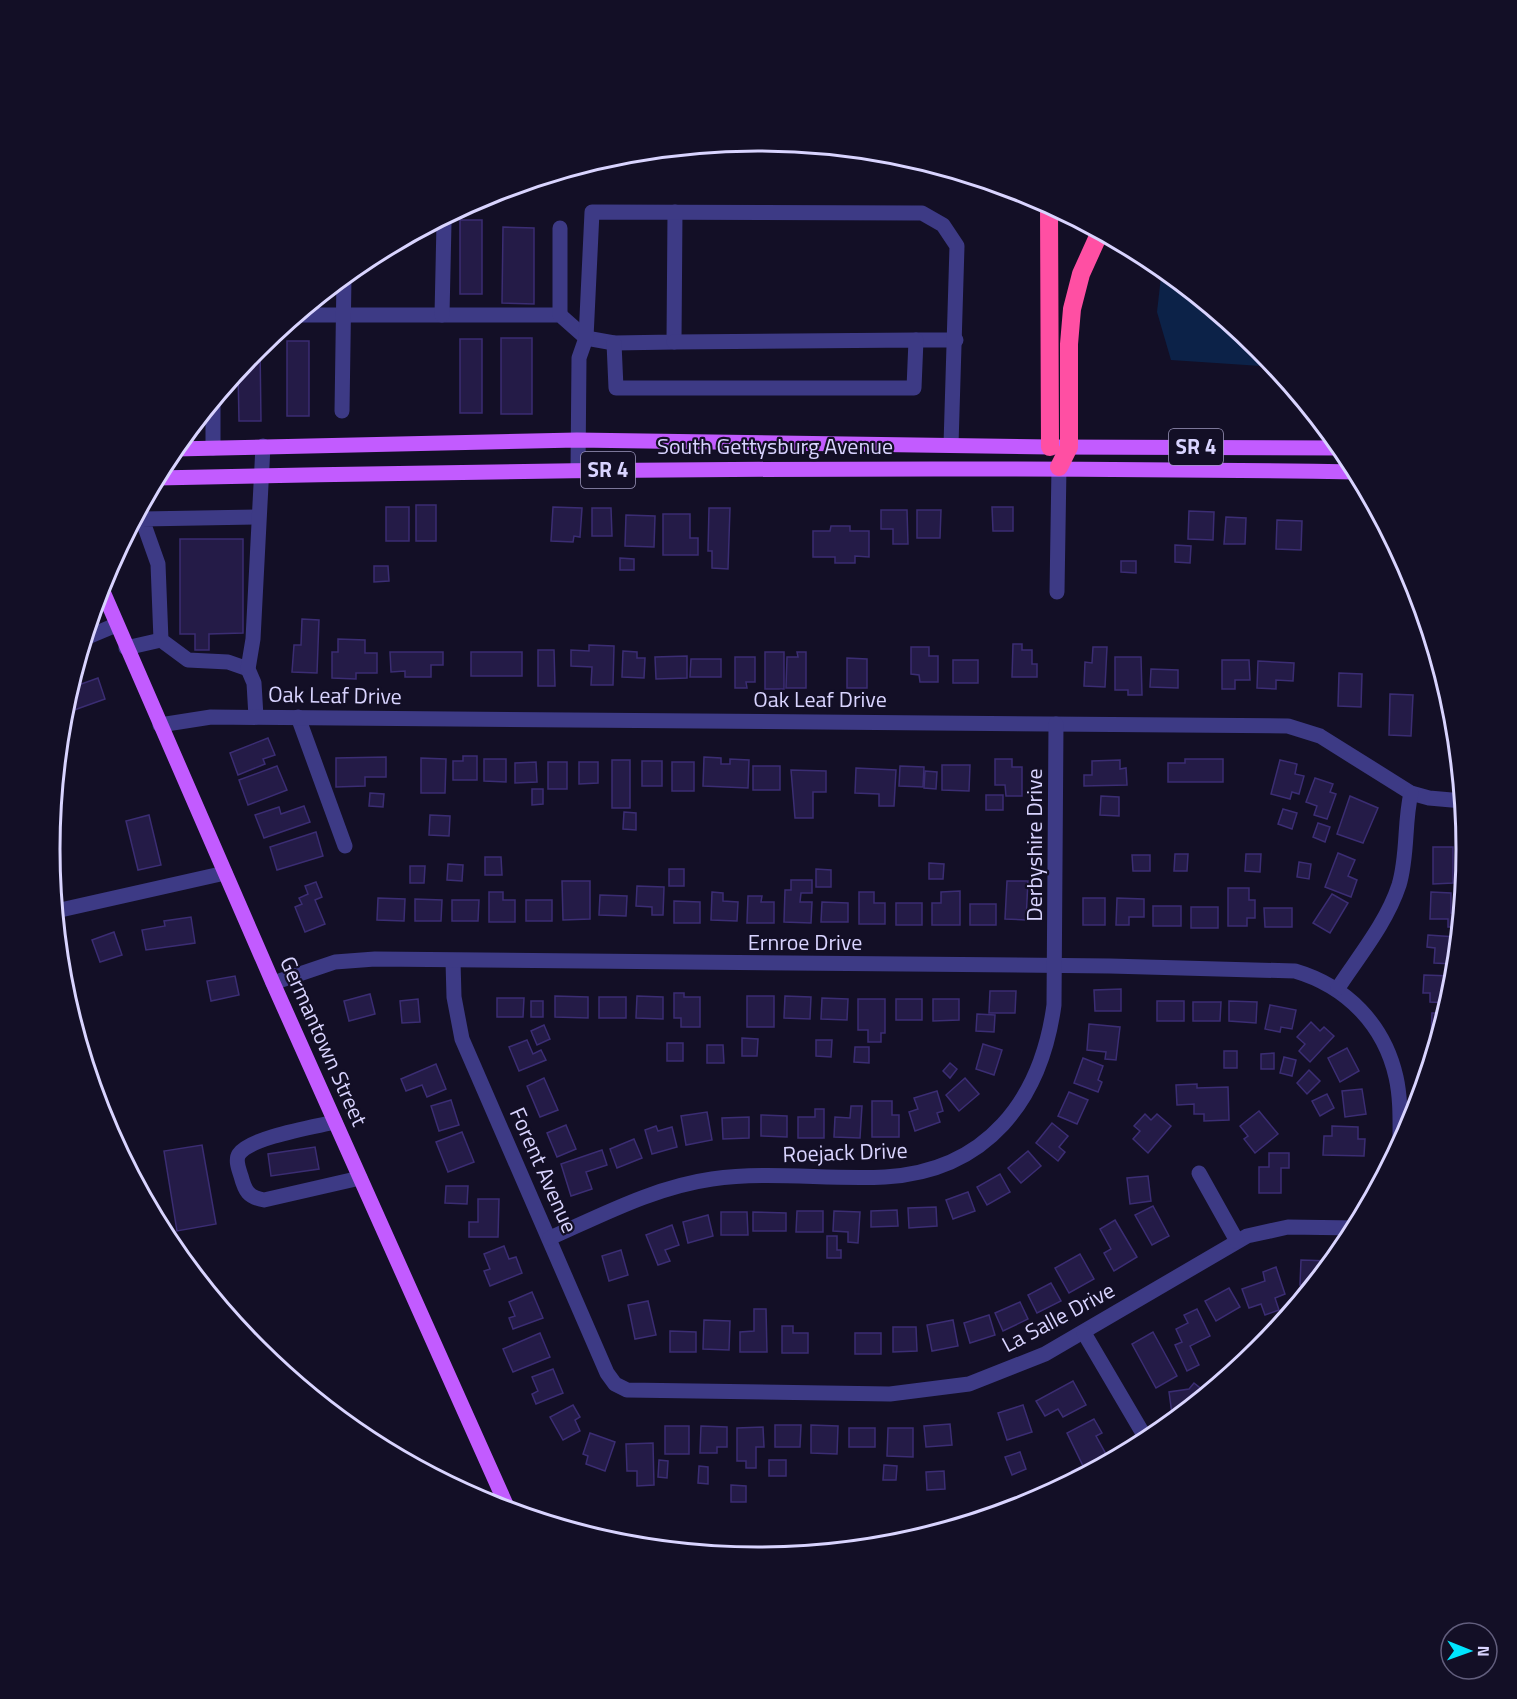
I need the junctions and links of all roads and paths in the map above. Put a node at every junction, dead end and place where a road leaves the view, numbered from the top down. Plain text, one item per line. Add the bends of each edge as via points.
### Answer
1 (675, 212) junction
2 (1049, 215) edge
3 (444, 226) edge
4 (560, 228) dead end
5 (1097, 239) edge
6 (344, 287) edge
7 (309, 315) edge
8 (344, 315) junction
9 (442, 315) junction
10 (560, 315) junction
11 (586, 338) junction
12 (916, 339) junction
13 (956, 340) junction
14 (674, 342) junction
15 (614, 343) junction
16 (342, 411) dead end
17 (213, 413) edge
18 (577, 440) junction
19 (951, 445) junction
20 (263, 446) junction
21 (1050, 447) junction
22 (1069, 447) junction
23 (213, 448) junction
24 (1330, 448) edge
25 (187, 449) edge
26 (1059, 467) junction
27 (578, 470) junction
28 (1346, 472) edge
29 (263, 476) junction
30 (168, 478) edge
31 (258, 517) junction
32 (144, 519) edge
33 (143, 521) edge
34 (1057, 592) dead end
35 (106, 600) edge
36 (116, 625) junction
37 (94, 634) edge
38 (161, 640) junction
39 (126, 648) junction
40 (248, 669) junction
41 (256, 717) junction
42 (298, 717) junction
43 (1056, 724) junction
44 (160, 725) junction
45 (1412, 793) junction
46 (1456, 800) edge
47 (345, 846) dead end
48 (225, 873) junction
49 (63, 910) edge
50 (453, 961) junction
51 (1056, 966) junction
52 (273, 983) junction
53 (1338, 988) junction
54 (335, 1122) junction
55 (1400, 1126) edge
56 (1199, 1173) dead end
57 (360, 1178) junction
58 (1345, 1228) edge
59 (550, 1238) junction
60 (1237, 1241) junction
61 (1084, 1333) junction
62 (621, 1388) joint
63 (1143, 1433) edge
64 (504, 1500) edge

1 - 11 street via 592,212
1 - 13 street via 922,213 943,225 957,246
1 - 14 street
2 - 21 highway
3 - 9 street
4 - 10 street
5 - 22 highway via 1084,265 1072,309
6 - 8 street
7 - 8 street
8 - 9 street
8 - 16 street
9 - 10 street
10 - 11 street
11 - 15 street
11 - 18 street via 579,358
12 - 13 street
12 - 14 street
12 - 15 street via 914,388 616,388
13 - 19 street
14 - 15 street
17 - 23 street
18 - 19 main road, South Gettysburg Avenue / SR 4
18 - 20 main road, South Gettysburg Avenue / SR 4
18 - 27 street
19 - 21 main road, South Gettysburg Avenue / SR 4
20 - 23 main road, South Gettysburg Avenue / SR 4
20 - 29 street
21 - 22 main road, South Gettysburg Avenue / SR 4
21 - 26 main road
22 - 24 main road, South Gettysburg Avenue / SR 4
22 - 26 highway
23 - 25 main road, South Gettysburg Avenue / SR 4
26 - 27 main road, South Gettysburg Avenue / SR 4
26 - 28 main road, South Gettysburg Avenue
26 - 34 street
27 - 29 main road, South Gettysburg Avenue / SR 4
29 - 30 main road, South Gettysburg Avenue / SR 4
29 - 31 street
31 - 32 street
31 - 40 street via 253,639
33 - 38 street via 158,564
35 - 36 main road, Germantown Street
36 - 37 street
36 - 39 main road, Germantown Street
38 - 39 street
38 - 40 street via 188,660 228,662
39 - 44 main road, Germantown Street
40 - 41 street via 254,683
41 - 42 street, Oak Leaf Drive
41 - 44 street, Oak Leaf Drive via 203,717
42 - 43 street, Oak Leaf Drive
42 - 47 street
43 - 45 street, Oak Leaf Drive via 1306,729
43 - 51 street, Derbyshire Drive
44 - 48 main road, Germantown Street
45 - 46 street, Oak Leaf Drive
45 - 53 street via 1399,884 1389,908
48 - 49 street
48 - 52 main road, Germantown Street
50 - 51 street, Ernroe Drive
50 - 52 street, Ernroe Drive via 351,960 319,966
50 - 59 street, Forent Avenue via 454,997 462,1039
51 - 53 street, Ernroe Drive via 1295,971
51 - 59 street, Roejack Drive via 1051,1026 1038,1074 1023,1101 1003,1124 959,1157 899,1176 730,1177 691,1183 653,1194
52 - 54 main road, Germantown Street
53 - 55 street, Ernroe Drive via 1358,1006 1388,1052 1396,1076
54 - 57 main road, Germantown Street
54 - 57 street via 246,1148 237,1162 245,1191 264,1200
56 - 60 street
57 - 64 main road, Germantown Street
58 - 60 street, La Salle Drive via 1288,1227
59 - 62 street, Forent Avenue via 607,1373
60 - 61 street, La Salle Drive
61 - 62 street, La Salle Drive via 1008,1370 938,1390 890,1394 637,1392
61 - 63 street

